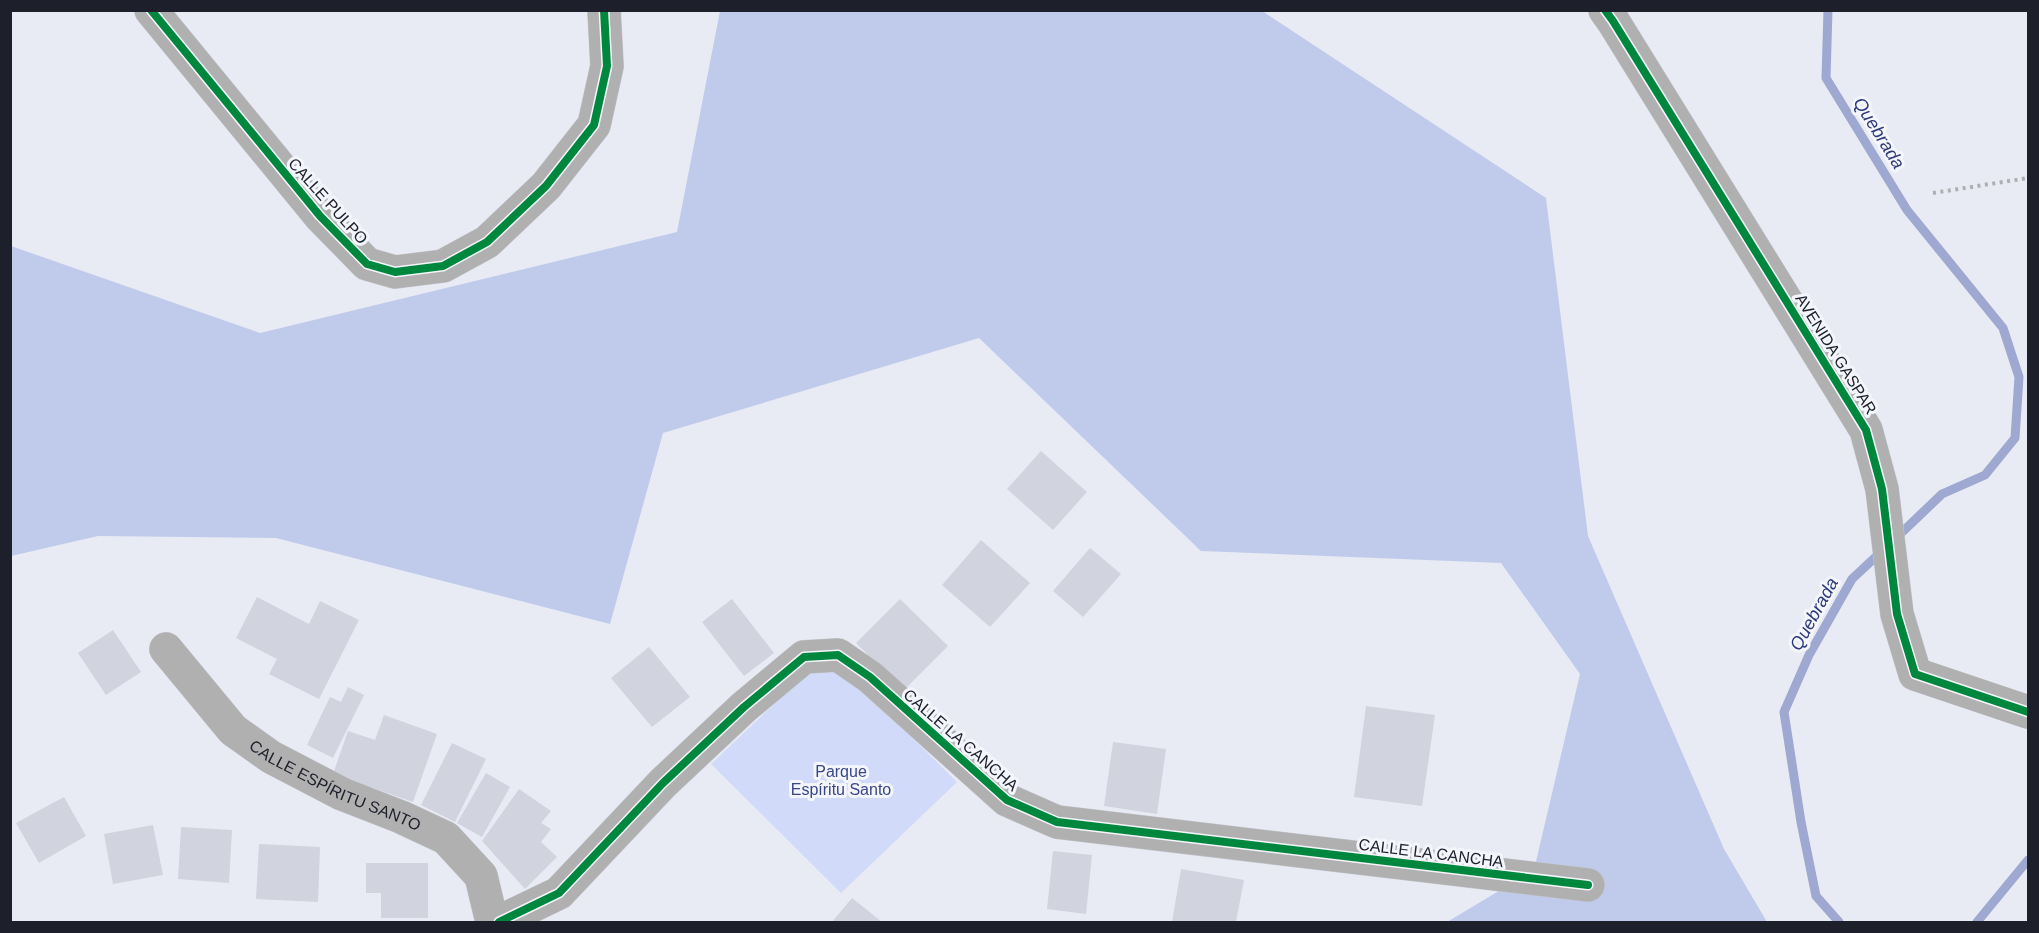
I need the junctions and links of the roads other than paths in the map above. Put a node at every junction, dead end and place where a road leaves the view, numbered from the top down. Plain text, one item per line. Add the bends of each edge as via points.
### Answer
1 (152, 10) edge
2 (604, 10) edge
3 (1605, 10) edge
4 (166, 649) dead end
5 (2028, 712) edge
6 (1587, 885) dead end
7 (492, 922) edge
8 (499, 922) edge

1 - 2 street, CALLE PULPO via 320,216 367,264 395,272 443,266 487,242 546,186 594,125 607,66
3 - 5 street, AVENIDA GASPAR via 1866,430 1882,489 1897,614 1915,674
4 - 7 street, CALLE ESPÍRITU SANTO via 233,730 271,757 342,794 446,838 480,876
6 - 8 street, CALLE LA CANCHA via 1057,822 1007,800 870,677 838,656 815,656 804,657 736,715 663,783 559,893

